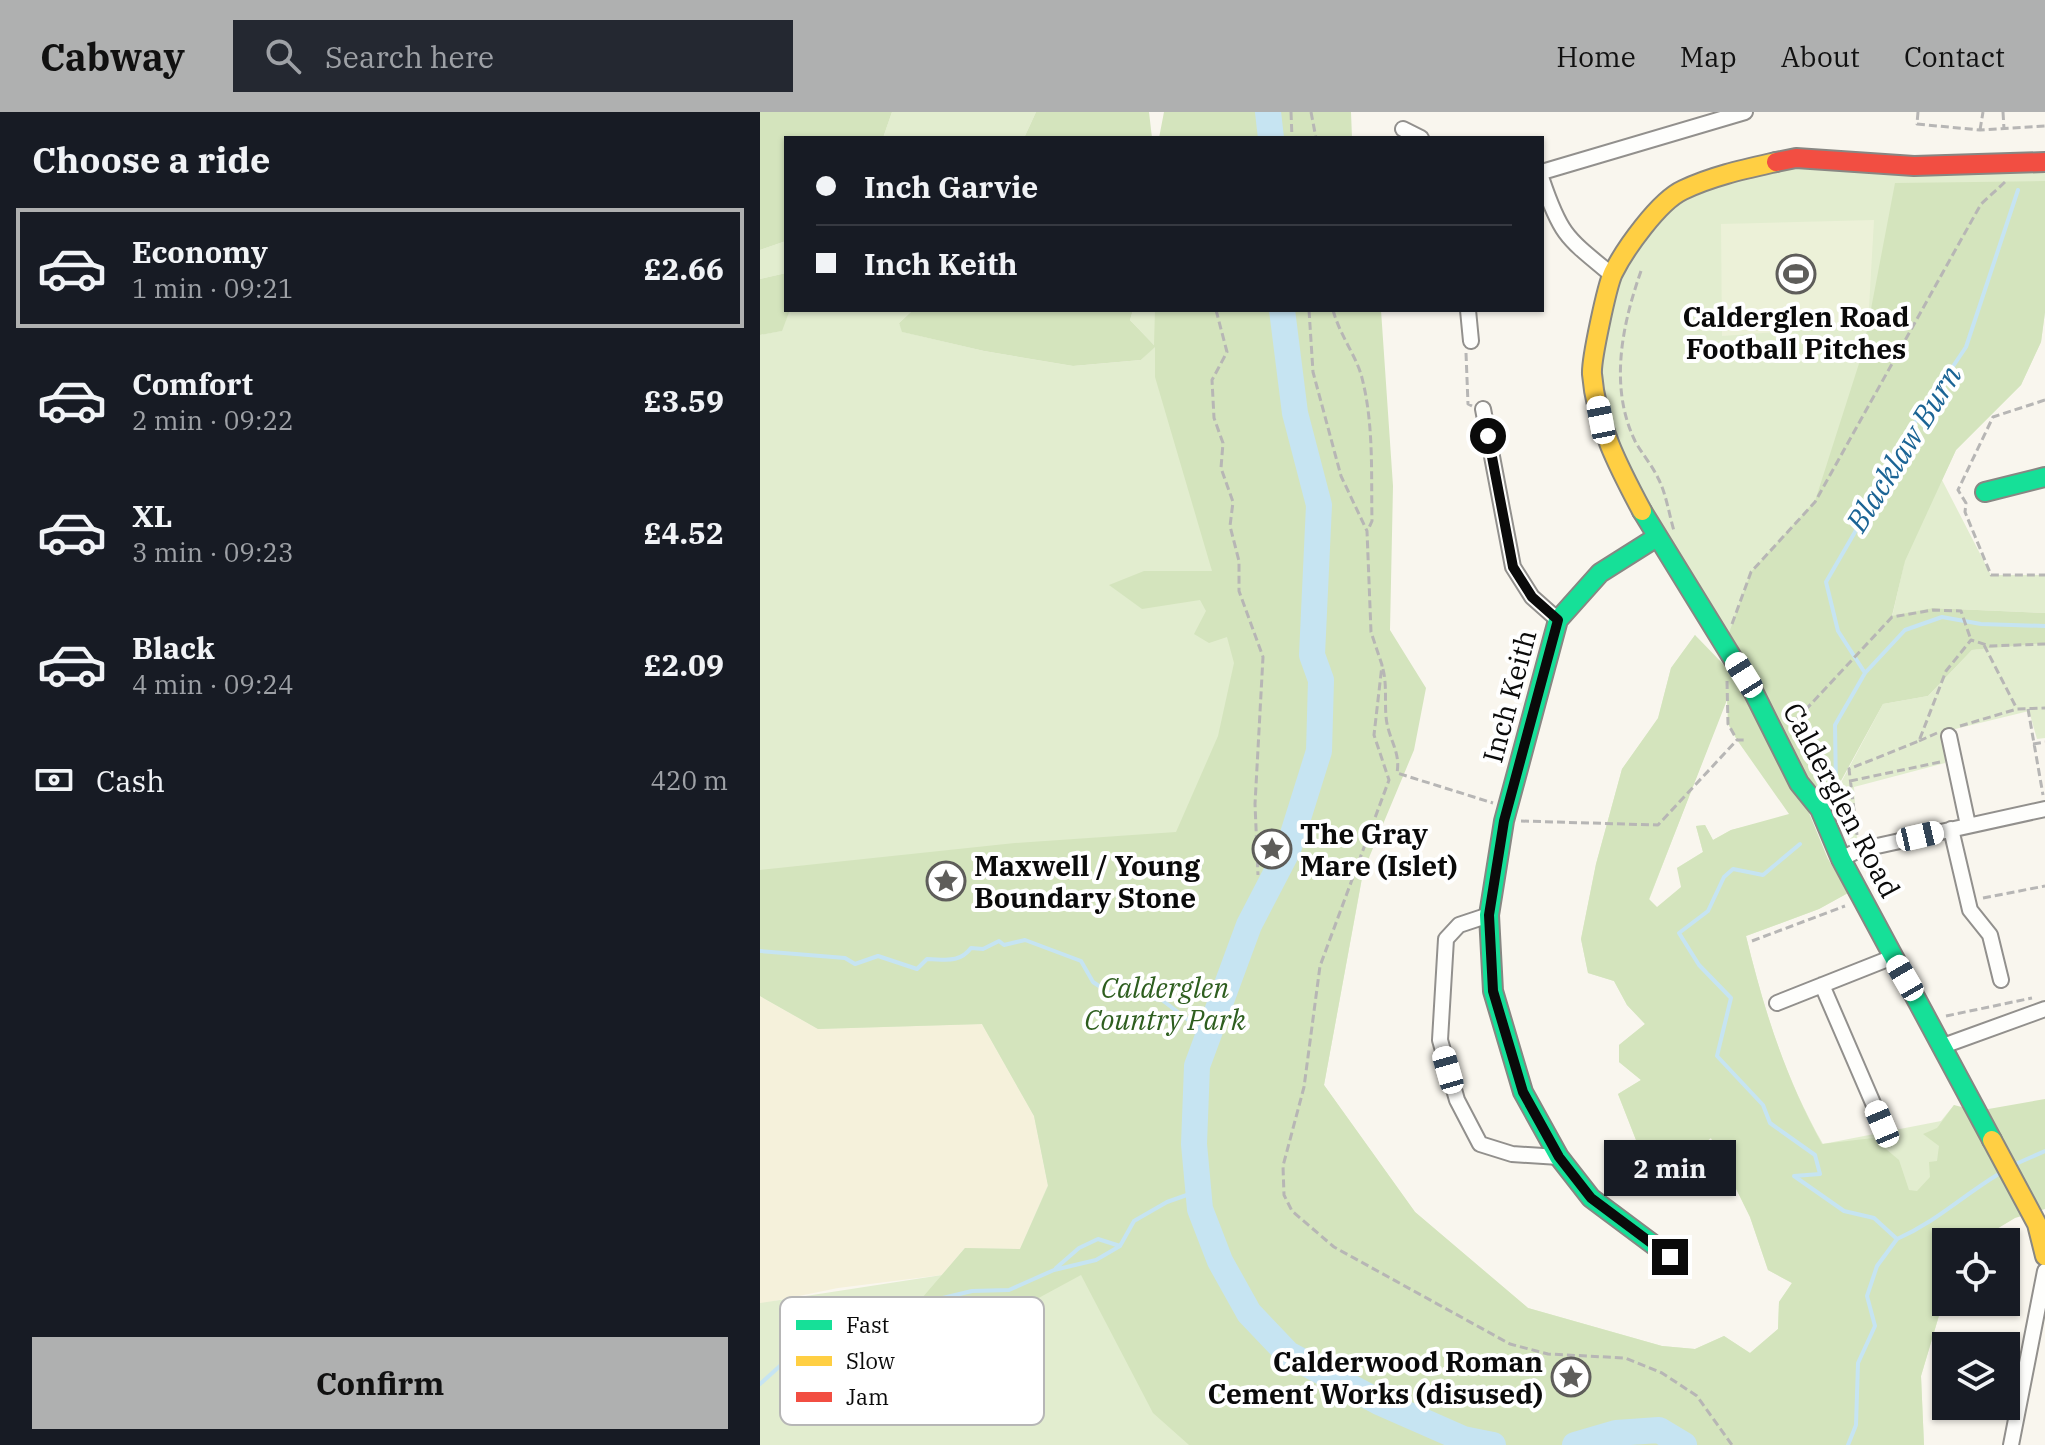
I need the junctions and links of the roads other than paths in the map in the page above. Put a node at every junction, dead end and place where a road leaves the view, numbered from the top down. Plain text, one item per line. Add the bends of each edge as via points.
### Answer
1 (1745, 112) edge
2 (1403, 129) dead end
3 (1417, 136) edge
4 (2045, 162) edge
5 (1544, 171) edge
6 (1544, 186) edge
7 (1612, 275) junction
8 (1468, 312) edge
9 (1471, 341) road end
10 (1483, 409) road end
11 (2045, 477) edge
12 (1985, 492) dead end
13 (1666, 536) junction
14 (1558, 620) junction
15 (1950, 731) road end
16 (2045, 807) edge
17 (1968, 825) junction
18 (1951, 829) junction
19 (1841, 859) junction
20 (1489, 915) junction
21 (1893, 957) junction
22 (2001, 980) dead end
23 (1822, 985) junction
24 (1777, 1003) dead end
25 (2043, 1010) edge
26 (1943, 1046) junction
27 (1882, 1124) dead end
28 (1559, 1157) junction
29 (2045, 1256) edge
30 (1670, 1257) dead end
31 (2045, 1271) edge
32 (2041, 1324) edge
33 (2011, 1445) edge

1 - 5 street
2 - 3 street
4 - 7 street, Calderglen Road via 1914,166 1796,158 1739,170 1680,191 1641,230
6 - 7 street via 1567,238
7 - 13 street, Calderglen Road via 1592,372 1601,420 1618,466
8 - 9 street
10 - 14 street via 1513,567 1532,597
11 - 12 street
13 - 14 street, Inch Keith via 1600,573
13 - 19 street, Calderglen Road via 1799,783 1820,809
14 - 20 street, Inch Keith via 1504,821
15 - 17 street
16 - 17 street
17 - 18 street
18 - 19 street
18 - 22 street via 1970,910 1990,935
19 - 21 street, Calderglen Road
20 - 28 street, Inch Keith via 1493,991 1523,1092
20 - 28 street via 1459,925 1446,939 1440,1040 1457,1100 1480,1144 1512,1154
21 - 23 street
21 - 26 street, Calderglen Road
23 - 24 street
23 - 27 street
25 - 26 street
26 - 29 street, Calderglen Road via 2037,1224
28 - 30 street, Inch Keith via 1591,1198
31 - 32 street
32 - 33 street

